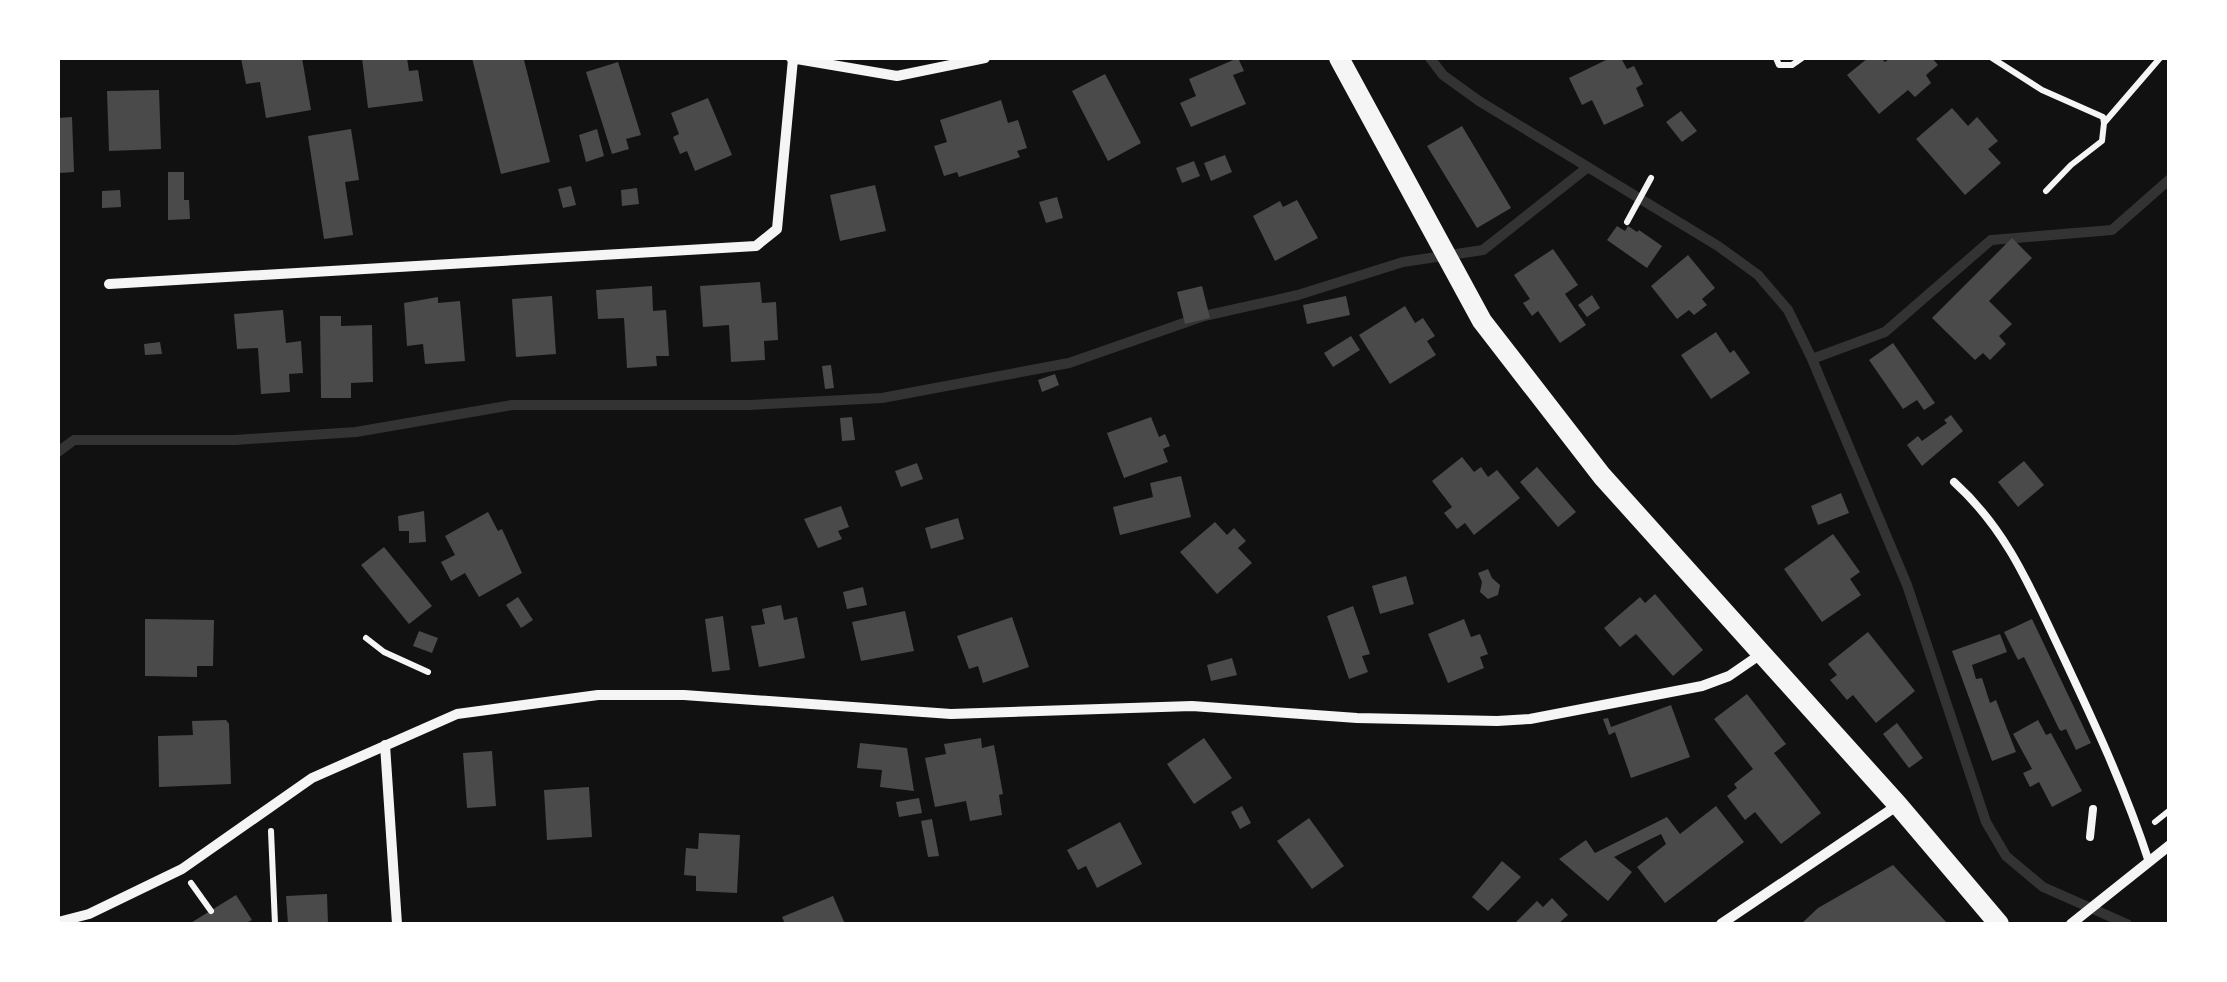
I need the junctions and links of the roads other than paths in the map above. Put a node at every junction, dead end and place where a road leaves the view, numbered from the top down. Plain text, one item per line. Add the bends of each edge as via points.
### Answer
1 (792, 58) edge
2 (985, 58) edge
3 (1339, 58) edge
4 (109, 284) dead end
5 (1954, 482) dead end
6 (1762, 654) junction
7 (385, 745) junction
8 (1898, 805) junction
9 (2093, 809) dead end
10 (2090, 837) dead end
11 (2170, 845) edge
12 (2149, 862) junction
13 (2075, 921) edge
14 (58, 922) edge
15 (397, 924) edge
16 (1720, 924) edge
17 (1999, 924) edge

1 - 2 street via 897,76
1 - 4 street via 777,228 756,246
3 - 6 main road via 1482,322 1602,476
5 - 12 lane via 2020,562 2112,757
6 - 7 street via 1702,686 1530,719 1356,718 1192,706 951,714 598,695 456,714
6 - 8 main road
7 - 14 street via 332,767 270,805 182,870
7 - 15 street
8 - 16 street
8 - 17 main road
9 - 10 lane
11 - 12 street
12 - 13 street

